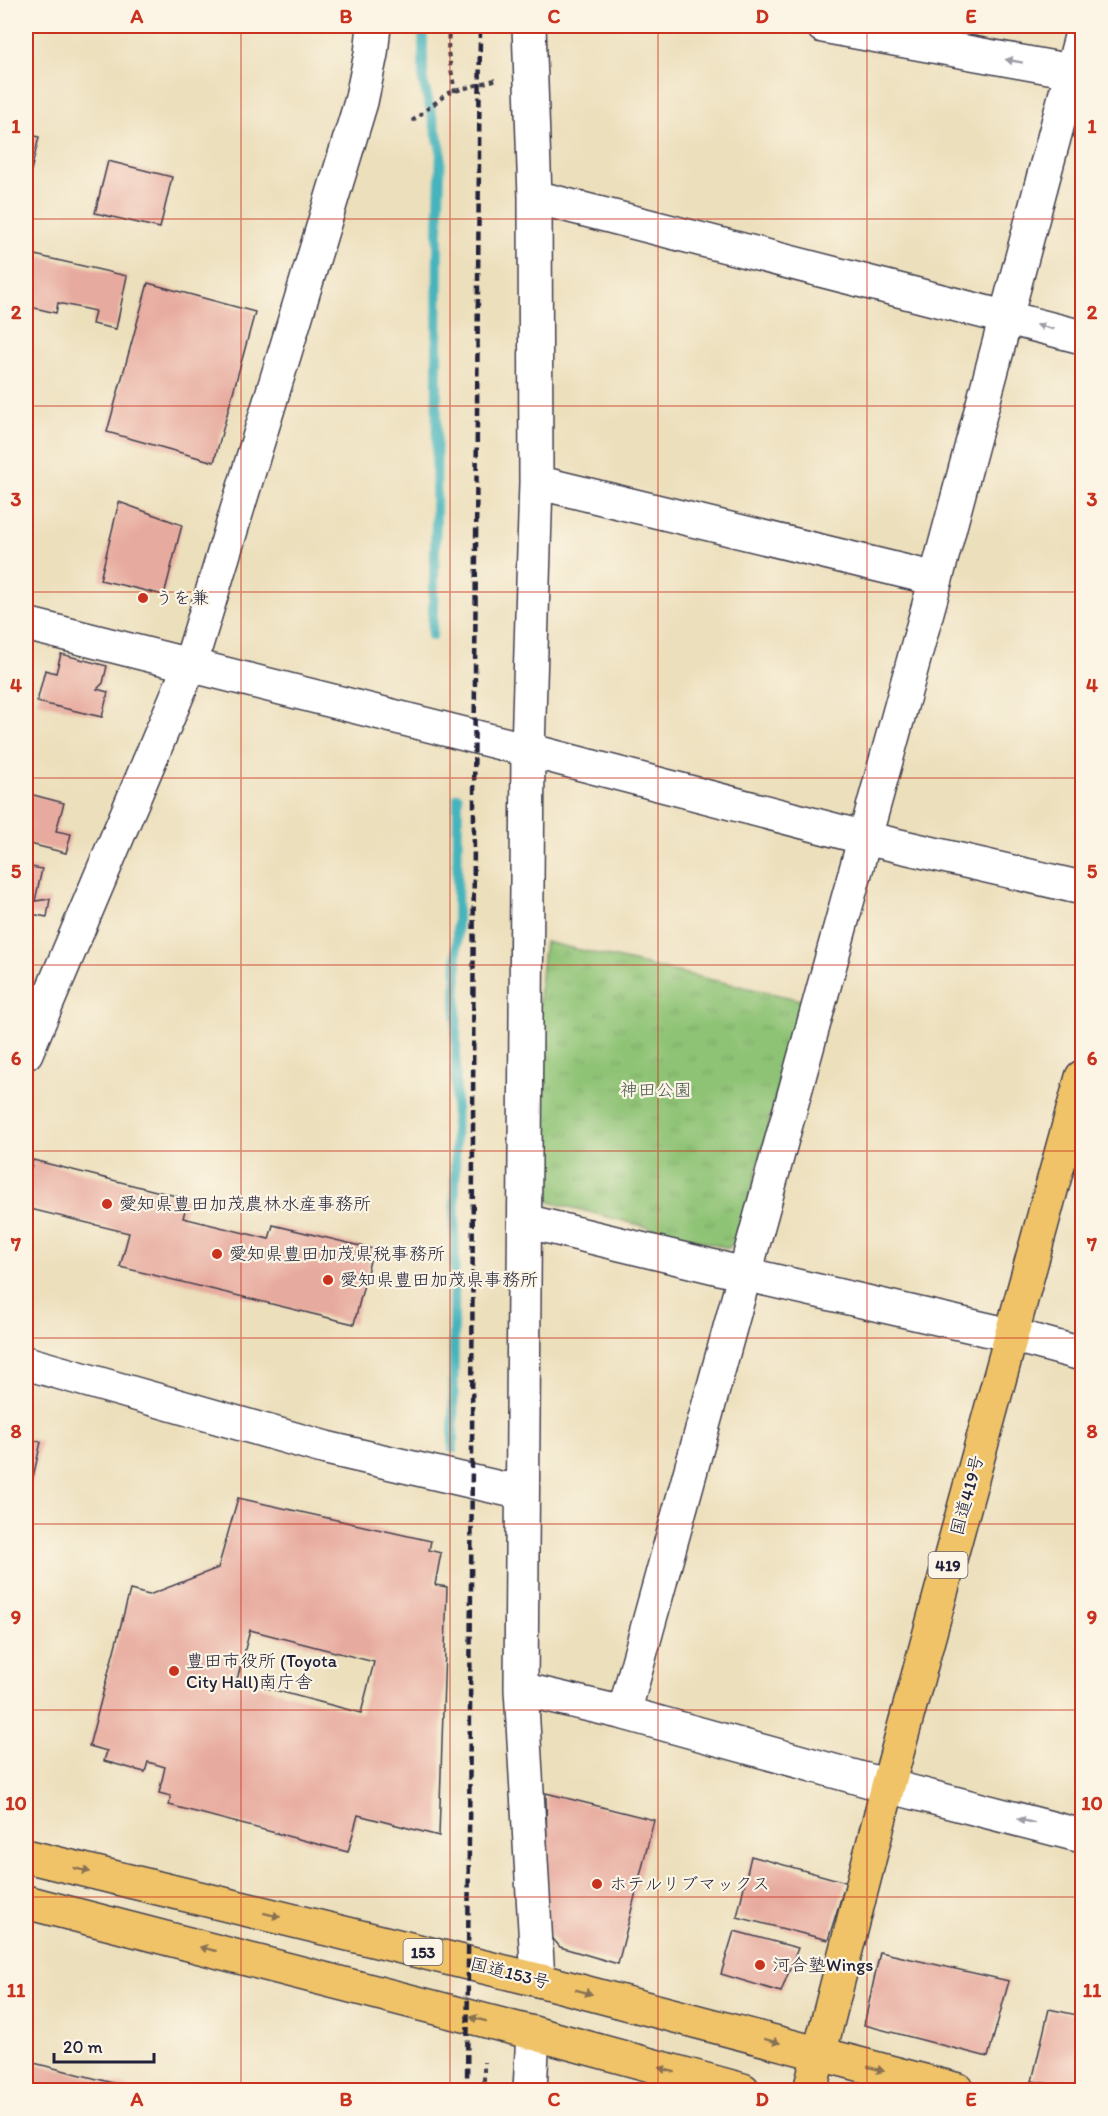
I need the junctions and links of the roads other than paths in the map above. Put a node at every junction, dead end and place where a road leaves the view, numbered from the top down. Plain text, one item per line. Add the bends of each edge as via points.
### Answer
1 (375, 26) edge
2 (529, 26) edge
3 (823, 26) edge
4 (1083, 33) edge
5 (1071, 72) junction
6 (535, 197) junction
7 (1007, 316) junction
8 (1083, 337) edge
9 (536, 482) junction
10 (936, 579) junction
11 (26, 624) edge
12 (190, 665) junction
13 (528, 750) junction
14 (865, 838) junction
15 (1083, 888) edge
16 (26, 1053) edge
17 (1083, 1077) edge
18 (525, 1221) junction
19 (744, 1274) junction
20 (1011, 1335) junction
21 (1083, 1354) edge
22 (26, 1364) edge
23 (522, 1493) junction
24 (521, 1689) junction
25 (624, 1713) junction
26 (888, 1786) junction
27 (1083, 1836) edge
28 (26, 1856) edge
29 (26, 1902) edge
30 (538, 1980) junction
31 (532, 2033) junction
32 (820, 2054) junction
33 (530, 2091) edge
34 (743, 2091) edge
35 (810, 2091) edge
36 (958, 2091) edge

1 - 12 street via 362,102
2 - 6 street
5 -> 3 street
4 - 5 street
5 - 7 street
6 - 7 street
6 - 9 street
8 -> 7 street
7 - 10 street
9 - 10 street
9 - 13 street
10 - 14 street
11 - 12 street
12 - 13 street
12 - 16 street
13 - 14 street
13 - 18 street
14 - 15 street
14 - 19 street
17 - 20 highway, 国道419号 / 419
18 - 19 street
18 - 23 street
19 - 20 street
19 - 25 street
20 - 21 street
20 - 26 highway, 国道419号 / 419
22 - 23 street via 326,1448
23 - 24 street
24 - 25 street
24 - 30 street
25 - 26 street
27 -> 26 street
26 - 32 highway, 国道419号 / 419
28 -> 30 highway, 国道153号 / 153
31 -> 29 highway
30 -> 32 highway, 国道153号 / 153
31 - 33 street
34 -> 31 highway
32 - 35 highway, 国道419号
32 -> 36 highway, 国道153号 / 153

